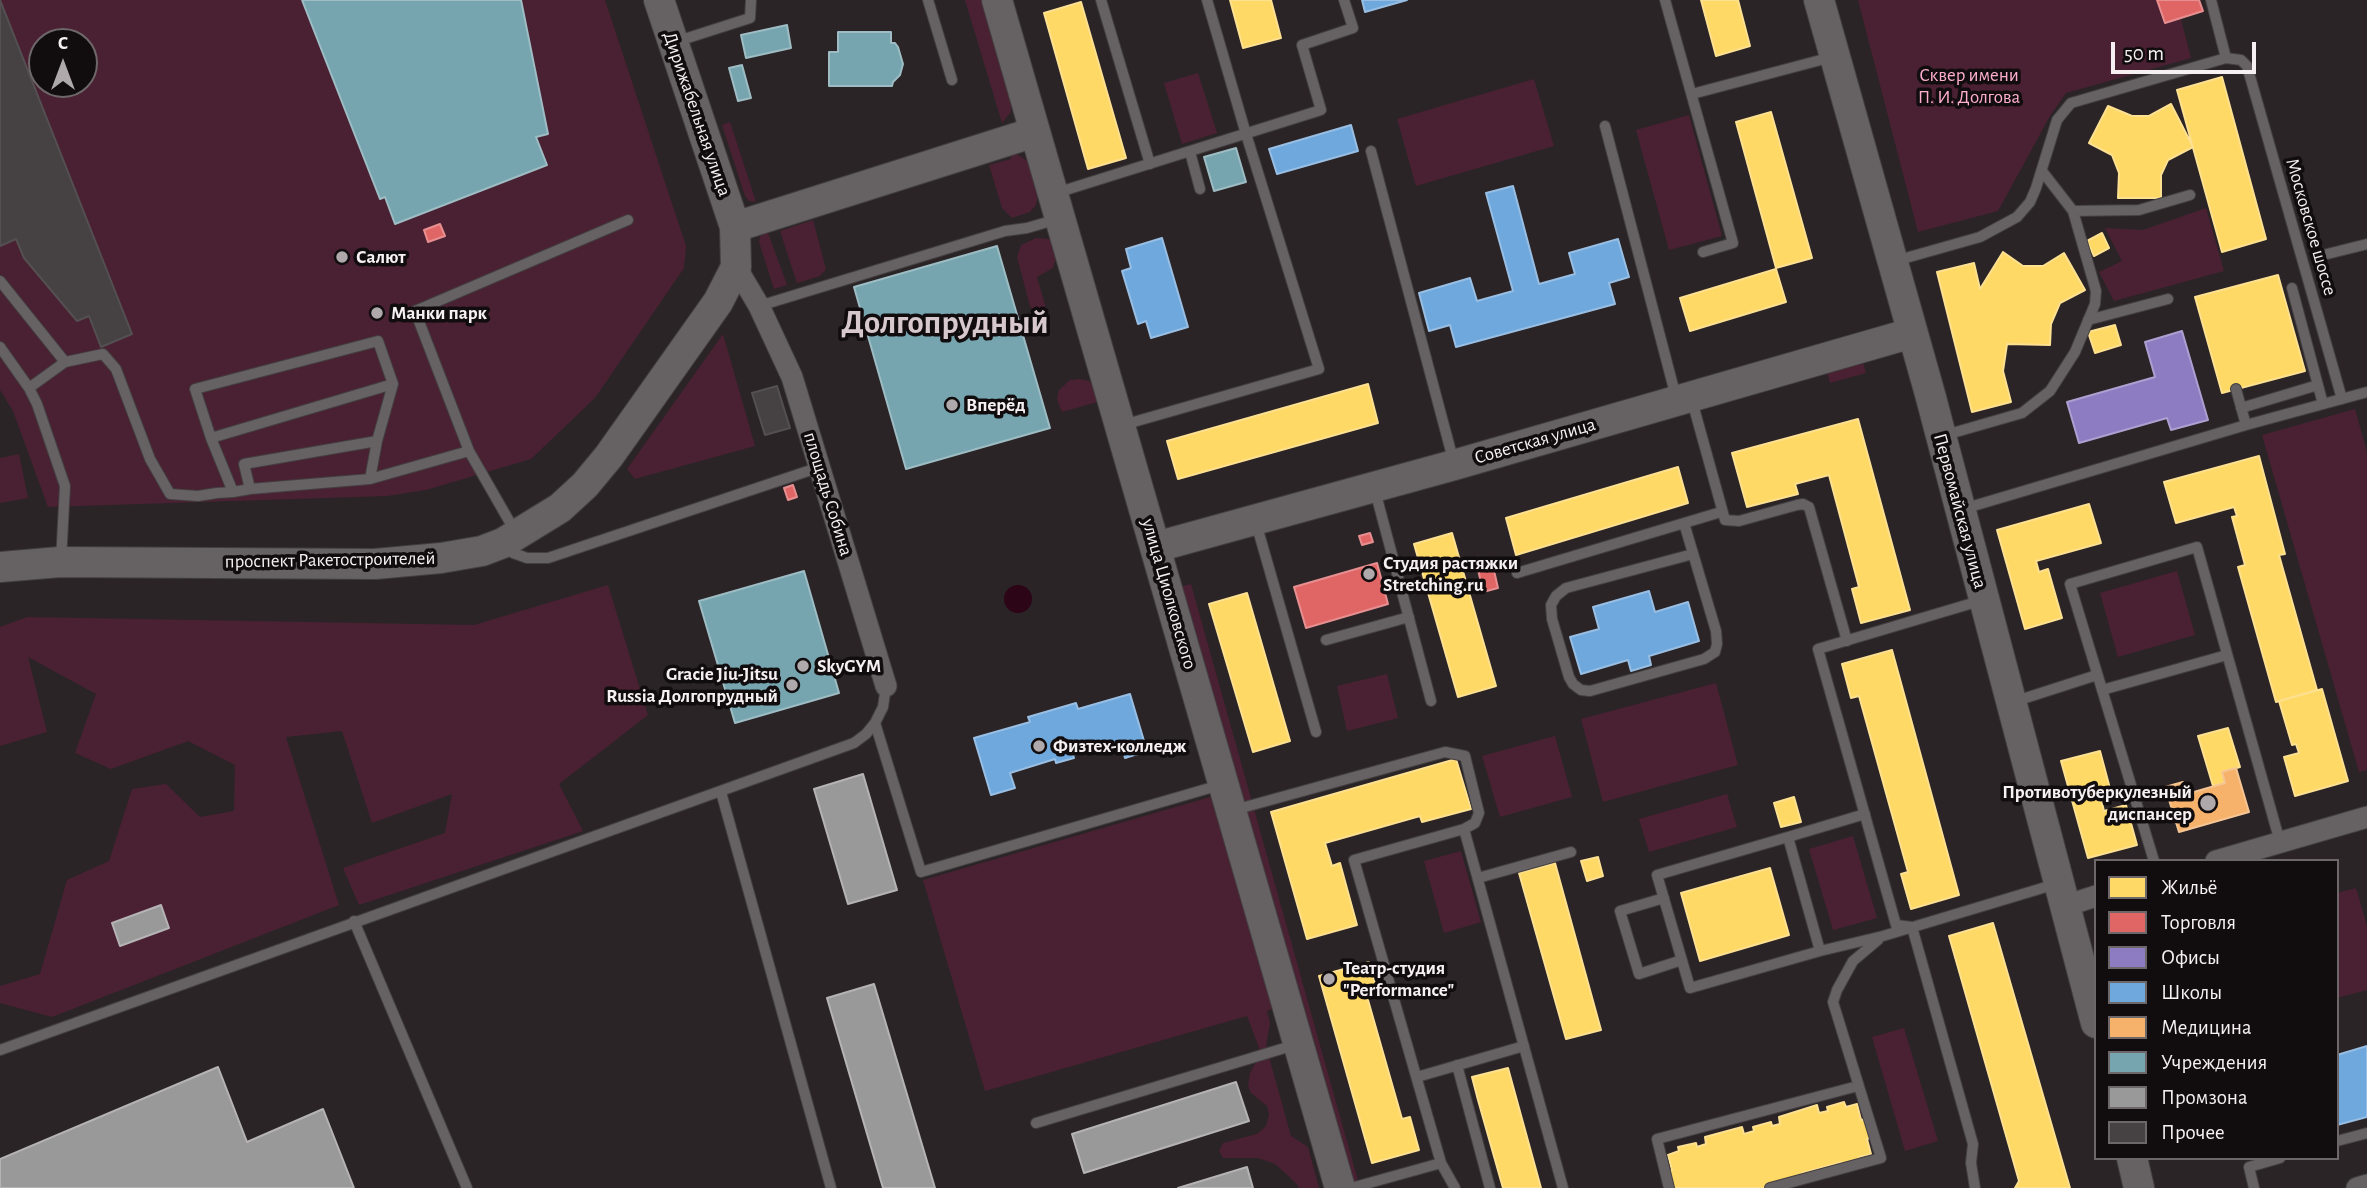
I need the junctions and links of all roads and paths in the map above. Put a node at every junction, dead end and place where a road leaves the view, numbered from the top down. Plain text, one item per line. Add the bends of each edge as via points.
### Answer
1 (659, 0) edge
2 (751, 0) edge
3 (929, 0) edge
4 (997, 0) edge
5 (1101, 0) edge
6 (1207, 0) edge
7 (1344, 0) edge
8 (1665, 0) edge
9 (1819, 0) edge
10 (2211, 0) edge
11 (673, 42) junction
12 (1834, 56) junction
13 (2226, 58) junction
14 (952, 80) dead end
15 (1692, 94) junction
16 (1605, 126) dead end
17 (1035, 132) junction
18 (1246, 134) junction
19 (1371, 151) dead end
20 (1190, 152) junction
21 (1150, 164) junction
22 (2042, 171) junction
23 (1200, 189) dead end
24 (2190, 195) dead end
25 (1057, 206) junction
26 (2073, 211) junction
27 (628, 219) dead end
28 (735, 227) junction
29 (2367, 243) edge
30 (1703, 252) dead end
31 (2319, 256) dead end
32 (1892, 262) junction
33 (736, 267) junction
34 (0, 281) edge
35 (2292, 288) dead end
36 (2168, 299) dead end
37 (759, 306) junction
38 (2088, 320) junction
39 (1912, 332) junction
40 (0, 347) edge
41 (65, 362) junction
42 (393, 384) junction
43 (2318, 385) junction
44 (29, 388) junction
45 (2236, 389) dead end
46 (2367, 392) edge
47 (1684, 398) junction
48 (2342, 399) junction
49 (2323, 404) junction
50 (2241, 408) junction
51 (2246, 425) junction
52 (1121, 426) junction
53 (1941, 436) junction
54 (211, 438) junction
55 (377, 441) junction
56 (469, 451) junction
57 (1454, 465) junction
58 (820, 467) junction
59 (370, 479) junction
60 (1374, 487) junction
61 (250, 489) junction
62 (233, 492) junction
63 (1960, 510) junction
64 (1721, 512) junction
65 (1255, 520) junction
66 (1685, 523) junction
67 (510, 539) junction
68 (1156, 547) junction
69 (1693, 554) junction
70 (60, 562) junction
71 (0, 567) edge
72 (1517, 573) dead end
73 (1983, 600) junction
74 (1409, 617) junction
75 (1326, 640) dead end
76 (1847, 640) junction
77 (2227, 655) junction
78 (2097, 675) junction
79 (886, 686) joint
80 (2102, 690) junction
81 (1431, 701) dead end
82 (2010, 703) junction
83 (875, 723) junction
84 (1316, 732) dead end
85 (722, 792) junction
86 (1227, 798) junction
87 (1865, 814) junction
88 (2367, 817) edge
89 (1464, 829) junction
90 (1787, 837) junction
91 (2280, 842) junction
92 (1571, 852) dead end
93 (2153, 859) edge
94 (2224, 859) edge
95 (1478, 878) junction
96 (2062, 895) junction
97 (2094, 896) edge
98 (1664, 898) junction
99 (354, 921) junction
100 (1912, 926) junction
101 (1883, 936) junction
102 (1819, 951) junction
103 (1682, 960) junction
104 (2094, 1015) edge
105 (1298, 1044) junction
106 (1524, 1046) junction
107 (0, 1050) edge
108 (1457, 1065) junction
109 (1416, 1077) junction
110 (1858, 1086) junction
111 (1036, 1123) dead end
112 (2367, 1133) edge
113 (2339, 1141) edge
114 (2132, 1160) edge
115 (2273, 1160) edge
116 (1441, 1163) junction
117 (2367, 1185) edge
118 (467, 1188) edge
119 (831, 1188) edge
120 (1339, 1188) edge
121 (1351, 1188) edge
122 (1455, 1188) edge
123 (1490, 1188) edge
124 (1563, 1188) edge
125 (1669, 1188) edge
126 (1770, 1188) edge
127 (1975, 1188) edge
128 (2139, 1188) edge
129 (2254, 1188) edge
130 (2357, 1188) edge

1 - 11 street, Дирижабельная улица
2 - 11 lane via 750,18
3 - 14 lane
4 - 17 street, улица Циолковского
5 - 21 lane
6 - 18 lane
7 - 18 lane via 1353,28 1302,45 1321,110
8 - 15 lane
9 - 12 street, Первомайская улица
10 - 13 lane
11 - 28 street, Дирижабельная улица
12 - 15 lane
12 - 32 street, Первомайская улица
13 - 22 lane via 2071,103 2057,120
13 - 48 lane, Московское шоссе via 2247,66
15 - 30 lane via 1734,243
16 - 47 lane
17 - 25 street, улица Циолковского
17 - 28 street
18 - 20 lane
18 - 52 lane via 1319,369
19 - 57 lane
20 - 21 lane
20 - 23 lane
21 - 25 lane
22 - 26 lane
22 - 32 lane via 2030,202 2008,224 1969,241
24 - 26 lane via 2139,210
25 - 37 lane via 1027,228
25 - 52 street, улица Циолковского
26 - 38 lane via 2096,291
27 - 56 lane via 415,311
28 - 33 street, проспект Ракетостроителей
29 - 31 lane
32 - 39 street, Первомайская улица
33 - 37 street
33 - 67 street, проспект Ракетостроителей via 718,302 601,466 560,508
34 - 41 lane
35 - 43 lane
36 - 38 lane
37 - 58 street, площадь Собина via 792,377
38 - 53 lane via 2075,352 2050,391 2022,413
39 - 47 street, Советская улица
39 - 53 street, Первомайская улица
40 - 44 lane
41 - 44 lane
41 - 62 lane via 103,354 116,369 150,460 170,494
42 - 54 lane
42 - 54 lane via 378,341 195,389
42 - 55 lane
43 - 49 lane
43 - 50 lane
44 - 70 lane via 65,486
45 - 50 lane
46 - 48 lane
47 - 57 street, Советская улица
47 - 64 lane
48 - 49 lane
49 - 51 lane
50 - 51 lane
51 - 63 lane
52 - 68 street, улица Циолковского
53 - 63 street, Первомайская улица
54 - 62 lane
55 - 59 lane
55 - 61 lane via 244,464
56 - 59 lane
56 - 67 lane
57 - 60 street, Советская улица
58 - 67 lane via 548,558 513,553
58 - 79 street, площадь Собина
59 - 61 lane
60 - 65 street, Советская улица
60 - 74 lane
61 - 62 lane
63 - 73 street, Первомайская улица
64 - 66 lane
64 - 76 lane via 1731,522 1797,505 1809,507
65 - 68 street, Советская улица
65 - 84 lane
66 - 69 lane
66 - 72 lane
67 - 70 street, проспект Ракетостроителей via 459,556 375,564
68 - 86 street, улица Циолковского
69 - 69 lane via 1716,631 1715,652 1590,691 1573,684 1552,619 1556,596 1566,588
70 - 71 street, проспект Ракетостроителей
73 - 76 lane
73 - 82 street, Первомайская улица
74 - 75 lane
74 - 81 lane
76 - 87 lane via 1818,649
77 - 78 lane via 2196,547 2070,584
77 - 80 lane
77 - 91 lane
78 - 80 lane
78 - 82 lane
79 - 83 lane
80 - 93 lane
82 - 96 street, Первомайская улица
83 - 85 lane via 854,743
83 - 86 lane via 920,872
85 - 99 lane
85 - 119 lane
86 - 89 lane via 1445,752 1465,756 1479,813 1475,823
86 - 105 street, улица Циолковского
87 - 90 lane
87 - 100 lane via 1896,925
88 - 91 street
89 - 95 lane
89 - 109 lane via 1354,860
90 - 98 lane via 1657,875
90 - 102 lane
91 - 94 street
92 - 95 lane
95 - 106 lane
96 - 97 street
96 - 100 lane
96 - 104 street, Первомайская улица
98 - 103 lane
98 - 103 lane via 1620,911 1639,974
99 - 107 lane
99 - 118 lane
100 - 101 lane
100 - 127 lane via 1973,1144
101 - 102 lane
101 - 110 lane via 1853,961 1833,1002
102 - 103 lane via 1690,988
105 - 111 lane
105 - 120 street, улица Циолковского
106 - 108 lane
106 - 124 lane
108 - 109 lane
108 - 123 lane
109 - 116 lane
110 - 125 lane via 1657,1139
110 - 126 lane via 1881,1158
112 - 113 lane
114 - 128 street
115 - 129 lane via 2249,1167
116 - 121 lane
116 - 122 lane
117 - 130 street

